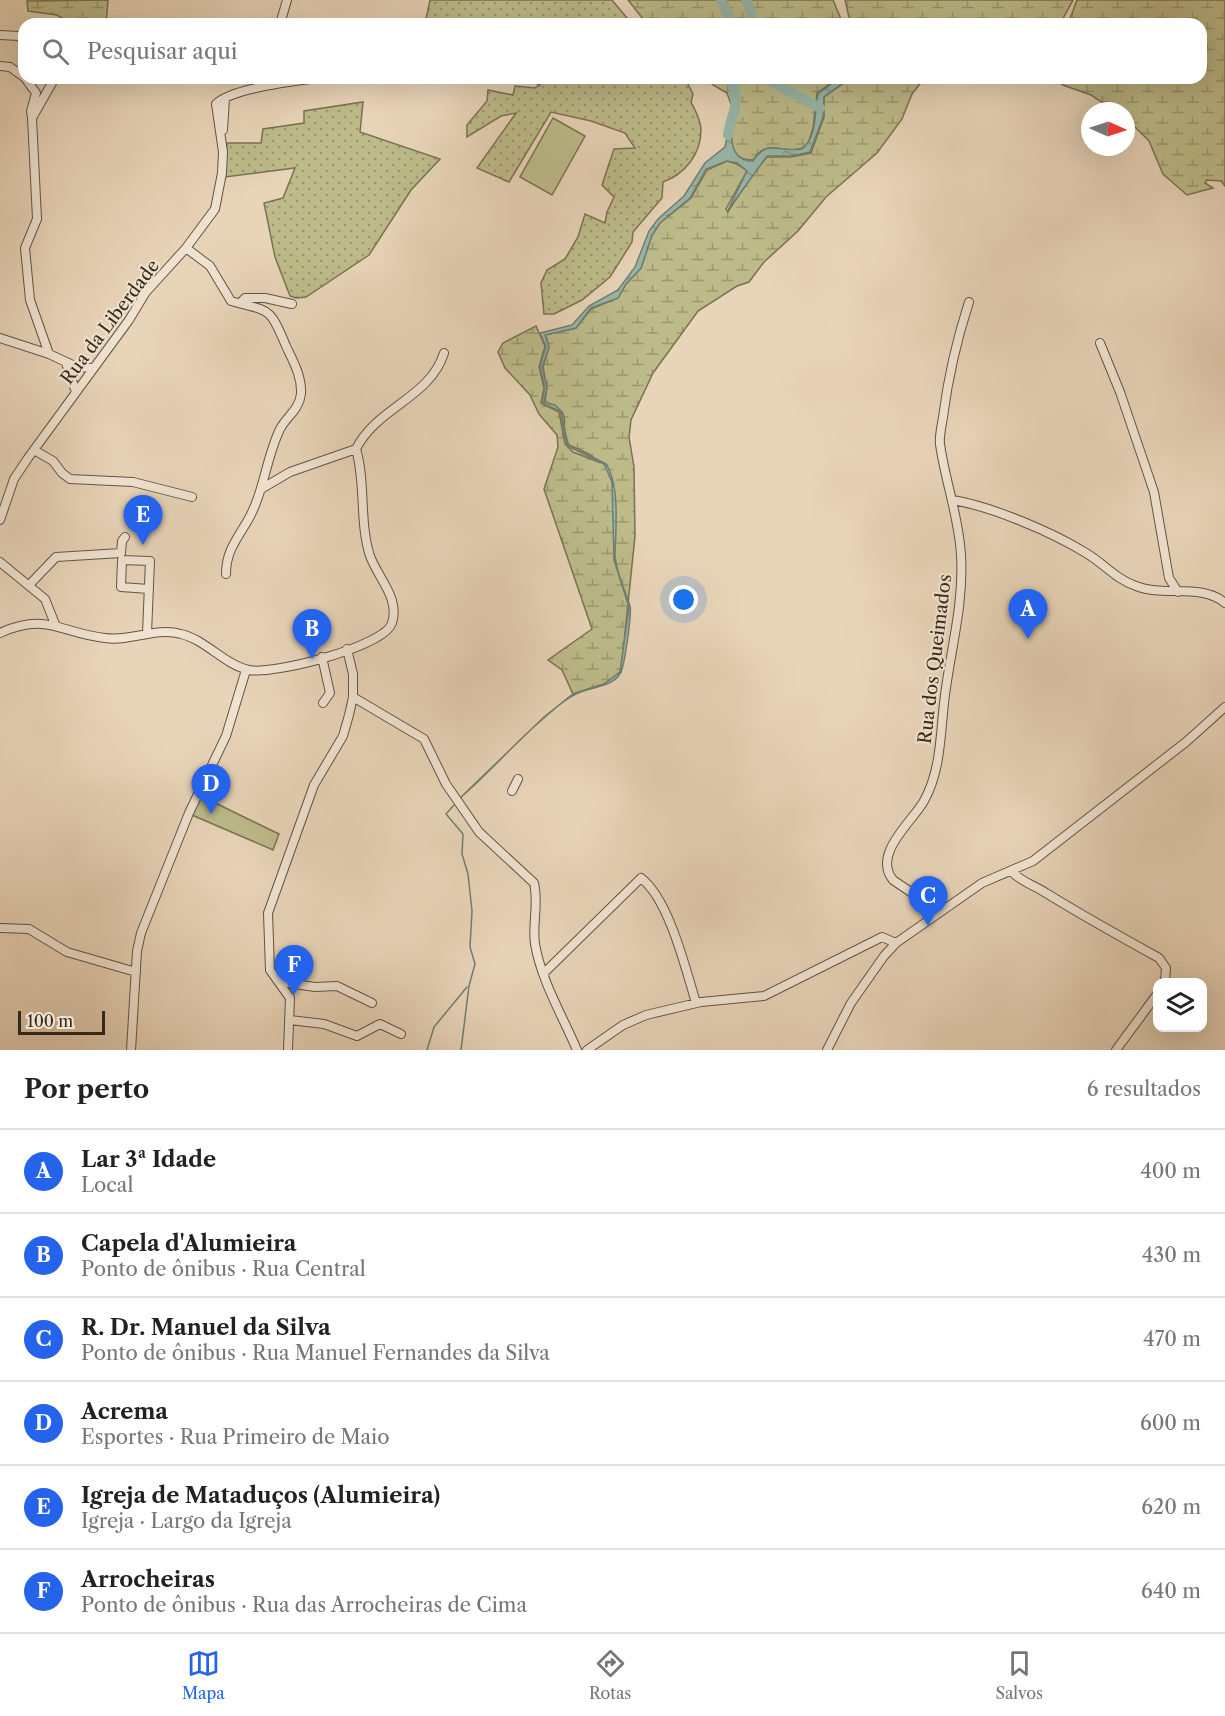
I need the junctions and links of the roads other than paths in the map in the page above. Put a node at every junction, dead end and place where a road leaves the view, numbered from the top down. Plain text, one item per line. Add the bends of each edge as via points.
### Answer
1 (287, 0) edge
2 (282, 18) edge
3 (0, 35) edge
4 (18, 38) edge
5 (0, 66) edge
6 (18, 73) edge
7 (29, 84) edge
8 (51, 84) edge
9 (260, 84) edge
10 (32, 118) junction
11 (186, 248) junction
12 (969, 302) dead end
13 (240, 303) junction
14 (292, 304) dead end
15 (0, 338) edge
16 (1100, 343) dead end
17 (444, 353) dead end
18 (50, 354) junction
19 (66, 363) junction
20 (93, 368) junction
21 (76, 392) junction
22 (356, 448) junction
23 (34, 450) junction
24 (261, 489) junction
25 (192, 497) dead end
26 (953, 500) junction
27 (0, 520) edge
28 (126, 537) dead end
29 (122, 557) junction
30 (0, 562) edge
31 (226, 574) dead end
32 (1169, 578) junction
33 (30, 584) junction
34 (149, 589) junction
35 (1163, 591) junction
36 (1178, 592) junction
37 (1225, 603) edge
38 (55, 624) junction
39 (0, 633) edge
40 (147, 633) junction
41 (347, 649) junction
42 (322, 657) junction
43 (246, 670) junction
44 (353, 697) junction
45 (323, 703) dead end
46 (1225, 707) edge
47 (518, 779) dead end
48 (512, 791) dead end
49 (1011, 871) junction
50 (940, 912) junction
51 (0, 928) edge
52 (896, 943) junction
53 (136, 972) junction
54 (544, 973) junction
55 (1165, 978) edge
56 (281, 982) junction
57 (1153, 1000) edge
58 (372, 1003) dead end
59 (696, 1003) junction
60 (290, 1020) junction
61 (401, 1034) dead end
62 (131, 1050) edge
63 (288, 1050) edge
64 (577, 1050) edge
65 (587, 1050) edge
66 (827, 1050) edge
67 (1116, 1050) edge

1 - 2 street
3 - 4 street
5 - 6 street
7 - 10 street via 36,93 30,111
8 - 10 street
9 - 11 street, Rua da Liberdade via 216,105 222,173 218,200
10 - 18 street via 37,219 25,248 30,300
11 - 13 street via 210,266 231,301
11 - 20 street, Rua da Liberdade via 146,292
12 - 26 street, Rua dos Queimados via 954,356 940,439
13 - 14 street via 245,298 265,298
13 - 24 street via 268,310 299,374 298,406 282,426
15 - 18 street
16 - 32 street via 1154,492
17 - 22 street via 440,368 428,384 385,412
18 - 19 street
19 - 20 street
19 - 21 street
20 - 21 street, Rua da Liberdade
21 - 23 street, Rua da Liberdade
22 - 24 street via 290,472
22 - 41 street via 369,554 393,605 392,625 385,632
23 - 25 street via 53,461 70,479 134,482
23 - 27 street, Rua da Liberdade via 14,479
24 - 31 street via 249,519 231,545
26 - 35 street via 971,503 1057,537 1130,584
26 - 50 street, Rua dos Queimados via 961,556 959,613 937,769 924,802 893,845 887,865 893,880
28 - 29 street
29 - 33 street via 56,557
29 - 34 street via 150,561
29 - 34 street via 121,587
30 - 33 street
32 - 35 street
32 - 36 street
33 - 38 street via 45,599
34 - 40 street
35 - 36 street
36 - 37 street via 1214,596
38 - 39 street via 19,624
38 - 40 street via 105,639
40 - 43 street via 182,634
41 - 42 street
41 - 44 street
42 - 43 street via 280,668
42 - 45 street via 330,693
43 - 53 street via 232,721 189,813 141,933
44 - 54 street via 424,739 446,784 479,832 534,884 536,945
44 - 56 street via 343,736 314,785 268,913 270,970
46 - 49 street via 1033,861
47 - 48 street
49 - 50 street via 982,883
49 - 55 street via 1020,880 1159,958 1166,968
50 - 52 street
51 - 53 street via 29,929 67,952
52 - 59 street via 882,937 764,996
52 - 66 street via 851,1003
53 - 62 street
54 - 59 street via 641,878 649,884 675,935
54 - 64 street
56 - 58 street via 337,986
56 - 60 street via 290,998
57 - 67 street
59 - 65 street via 646,1015 623,1025
60 - 61 street via 324,1024 357,1036 380,1024
60 - 63 street

